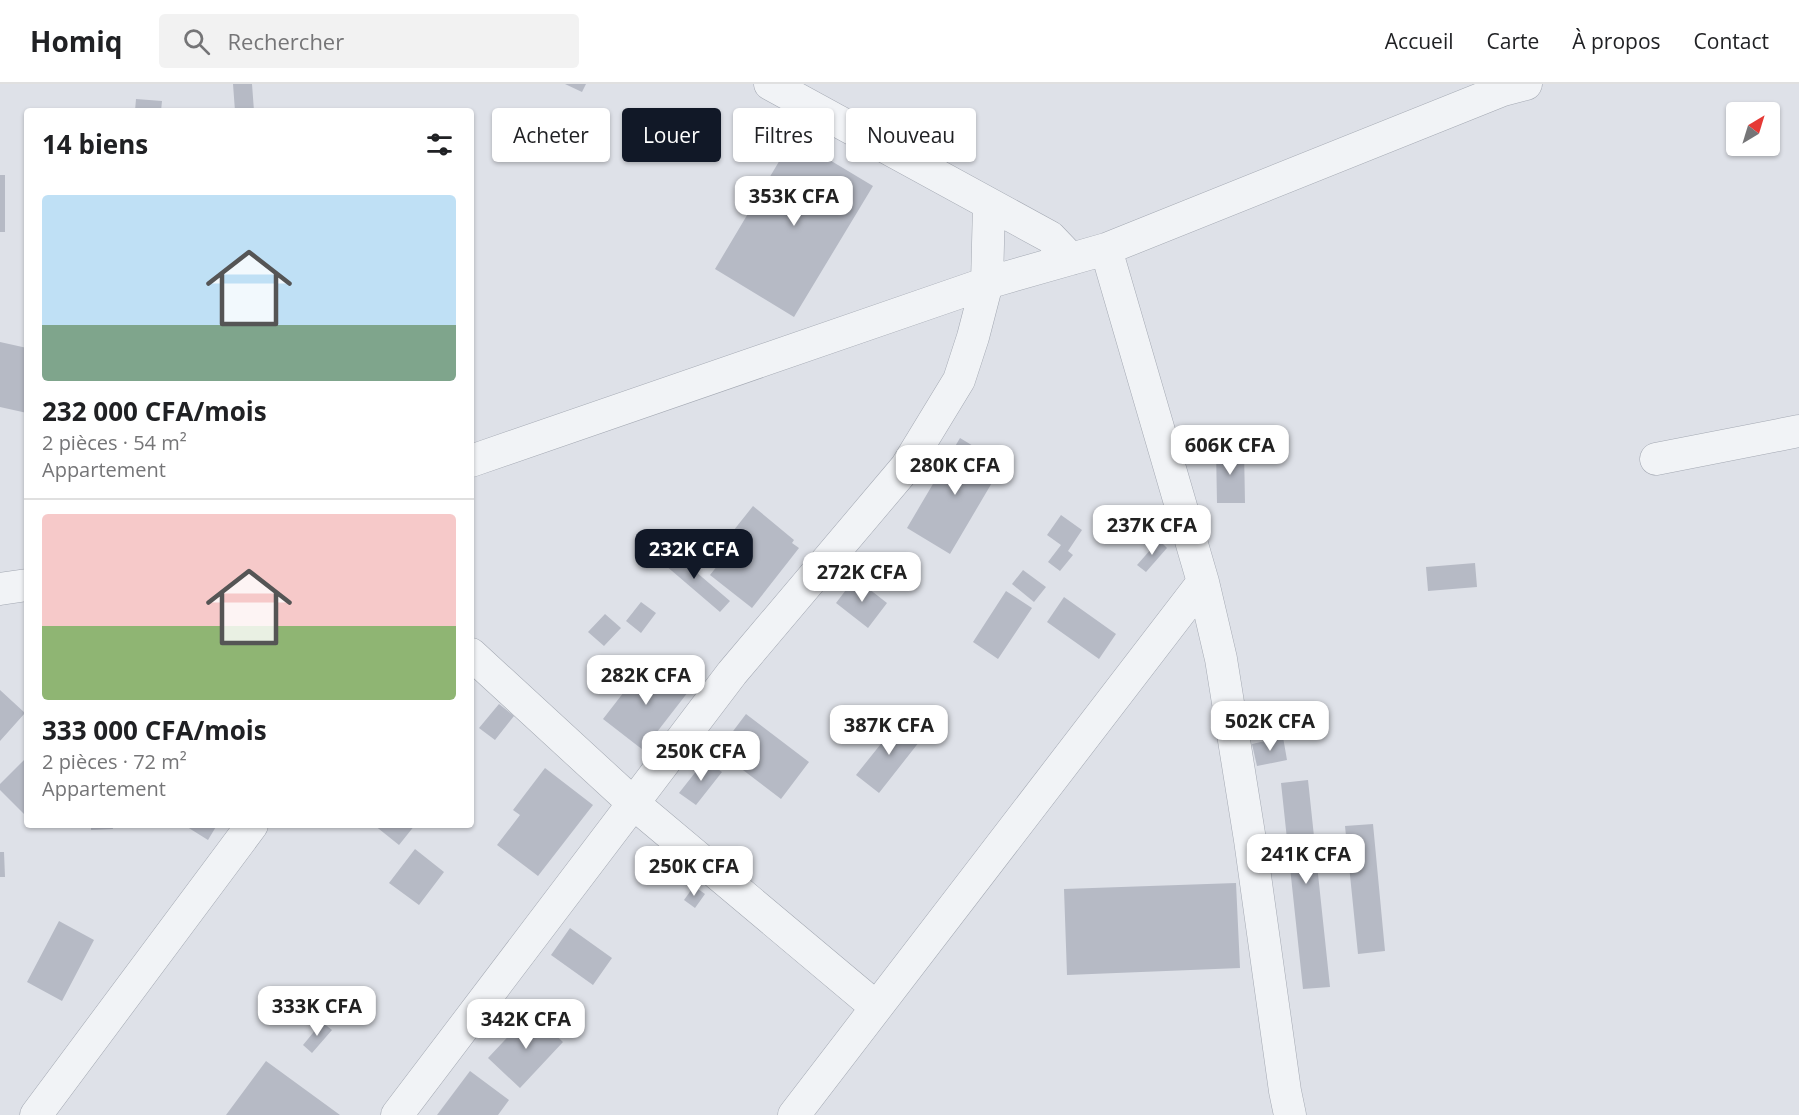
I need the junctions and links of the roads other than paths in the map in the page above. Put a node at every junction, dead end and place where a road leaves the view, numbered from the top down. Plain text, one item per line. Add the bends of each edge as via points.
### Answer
1 (775, 85) edge
2 (1510, 86) edge
3 (989, 205) junction
4 (1106, 249) junction
5 (1071, 259) junction
6 (987, 284) junction
7 (1799, 431) edge
8 (1656, 459) dead end
9 (474, 460) edge
10 (1203, 582) junction
11 (24, 585) edge
12 (0, 589) edge
13 (474, 657) edge
14 (633, 803) junction
15 (250, 828) edge
16 (876, 1007) junction
17 (36, 1115) edge
18 (397, 1115) edge
19 (794, 1115) edge
20 (1290, 1115) edge

1 - 3 street
2 - 4 street
3 - 5 street via 1050,237
3 - 6 street
4 - 5 street
4 - 10 street
5 - 6 street
6 - 9 street
6 - 14 street via 959,380 906,467 732,673
7 - 8 street
10 - 16 street
10 - 20 street via 1221,658
11 - 12 street
13 - 14 street
14 - 16 street
14 - 18 street
15 - 17 street
16 - 19 street

